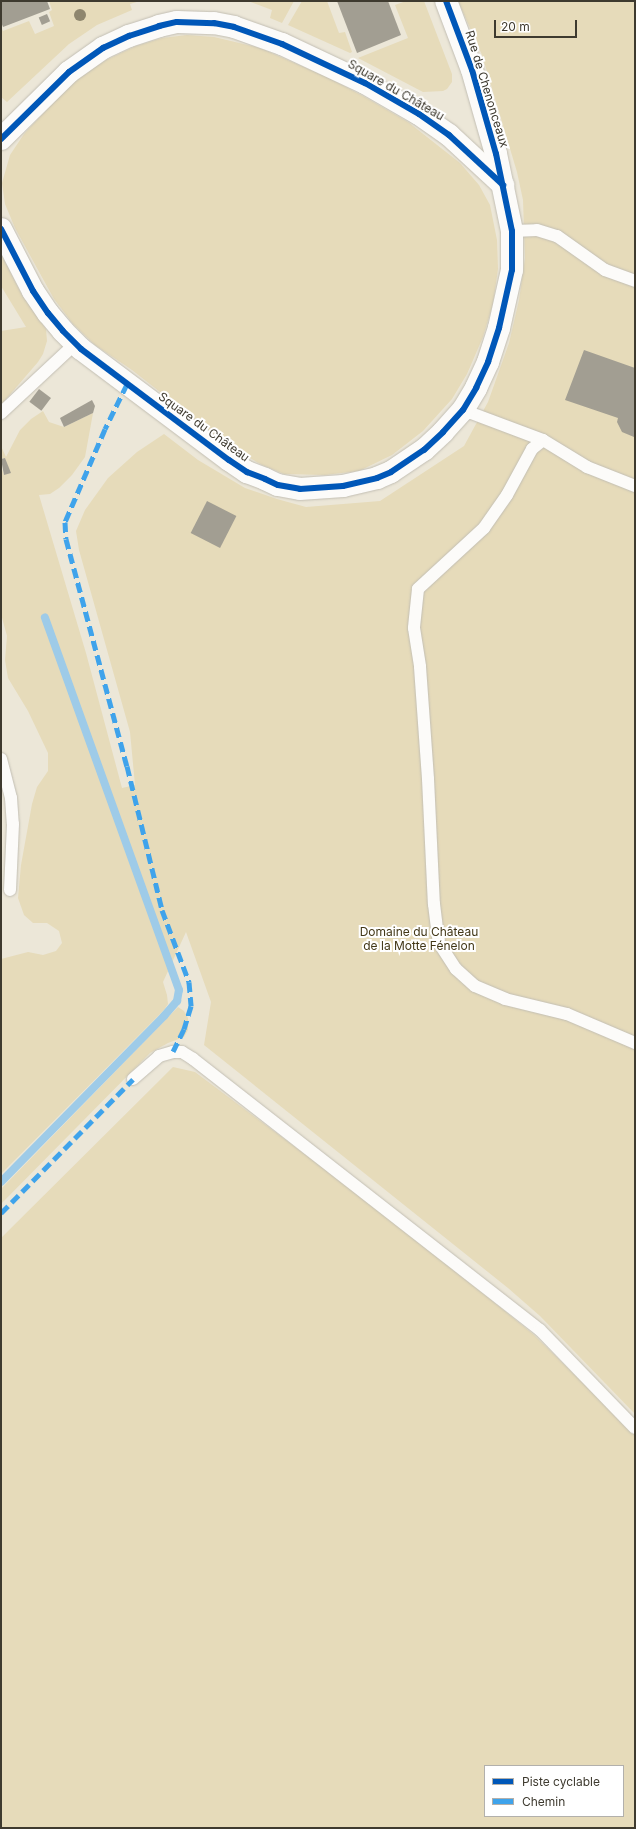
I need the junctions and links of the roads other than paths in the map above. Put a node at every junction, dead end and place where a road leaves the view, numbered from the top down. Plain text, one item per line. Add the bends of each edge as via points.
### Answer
1 (446, 1) edge
2 (1, 139) edge
3 (503, 185) junction
4 (1, 229) edge
5 (512, 230) junction
6 (635, 281) edge
7 (76, 343) junction
8 (462, 410) junction
9 (1, 413) edge
10 (543, 440) junction
11 (635, 486) edge
12 (1, 758) edge
13 (10, 890) dead end
14 (635, 1043) edge
15 (133, 1080) dead end
16 (635, 1428) edge

1 - 3 street, Rue de Chenonceaux via 472,70
2 - 3 street, Square du Château via 69,72 103,48 159,26 177,22 214,23 234,27 282,44 365,83 419,114 449,135
3 - 5 street, Square du Château
4 - 7 street, Square du Château via 22,272 48,313
5 - 6 lane via 537,230 557,236 605,270
5 - 8 street, Square du Château via 512,270 499,328 479,381
7 - 8 street, Square du Château via 247,472 278,485 300,489 343,486 391,472 424,450
7 - 9 lane
8 - 10 lane
10 - 11 lane via 587,467
10 - 14 lane via 532,449 507,495 484,528 418,589 414,628 420,667 434,904 439,943 456,969 475,986 505,1000 567,1014
12 - 13 lane via 11,798 13,824
15 - 16 lane via 159,1056 182,1052 193,1059 540,1330

